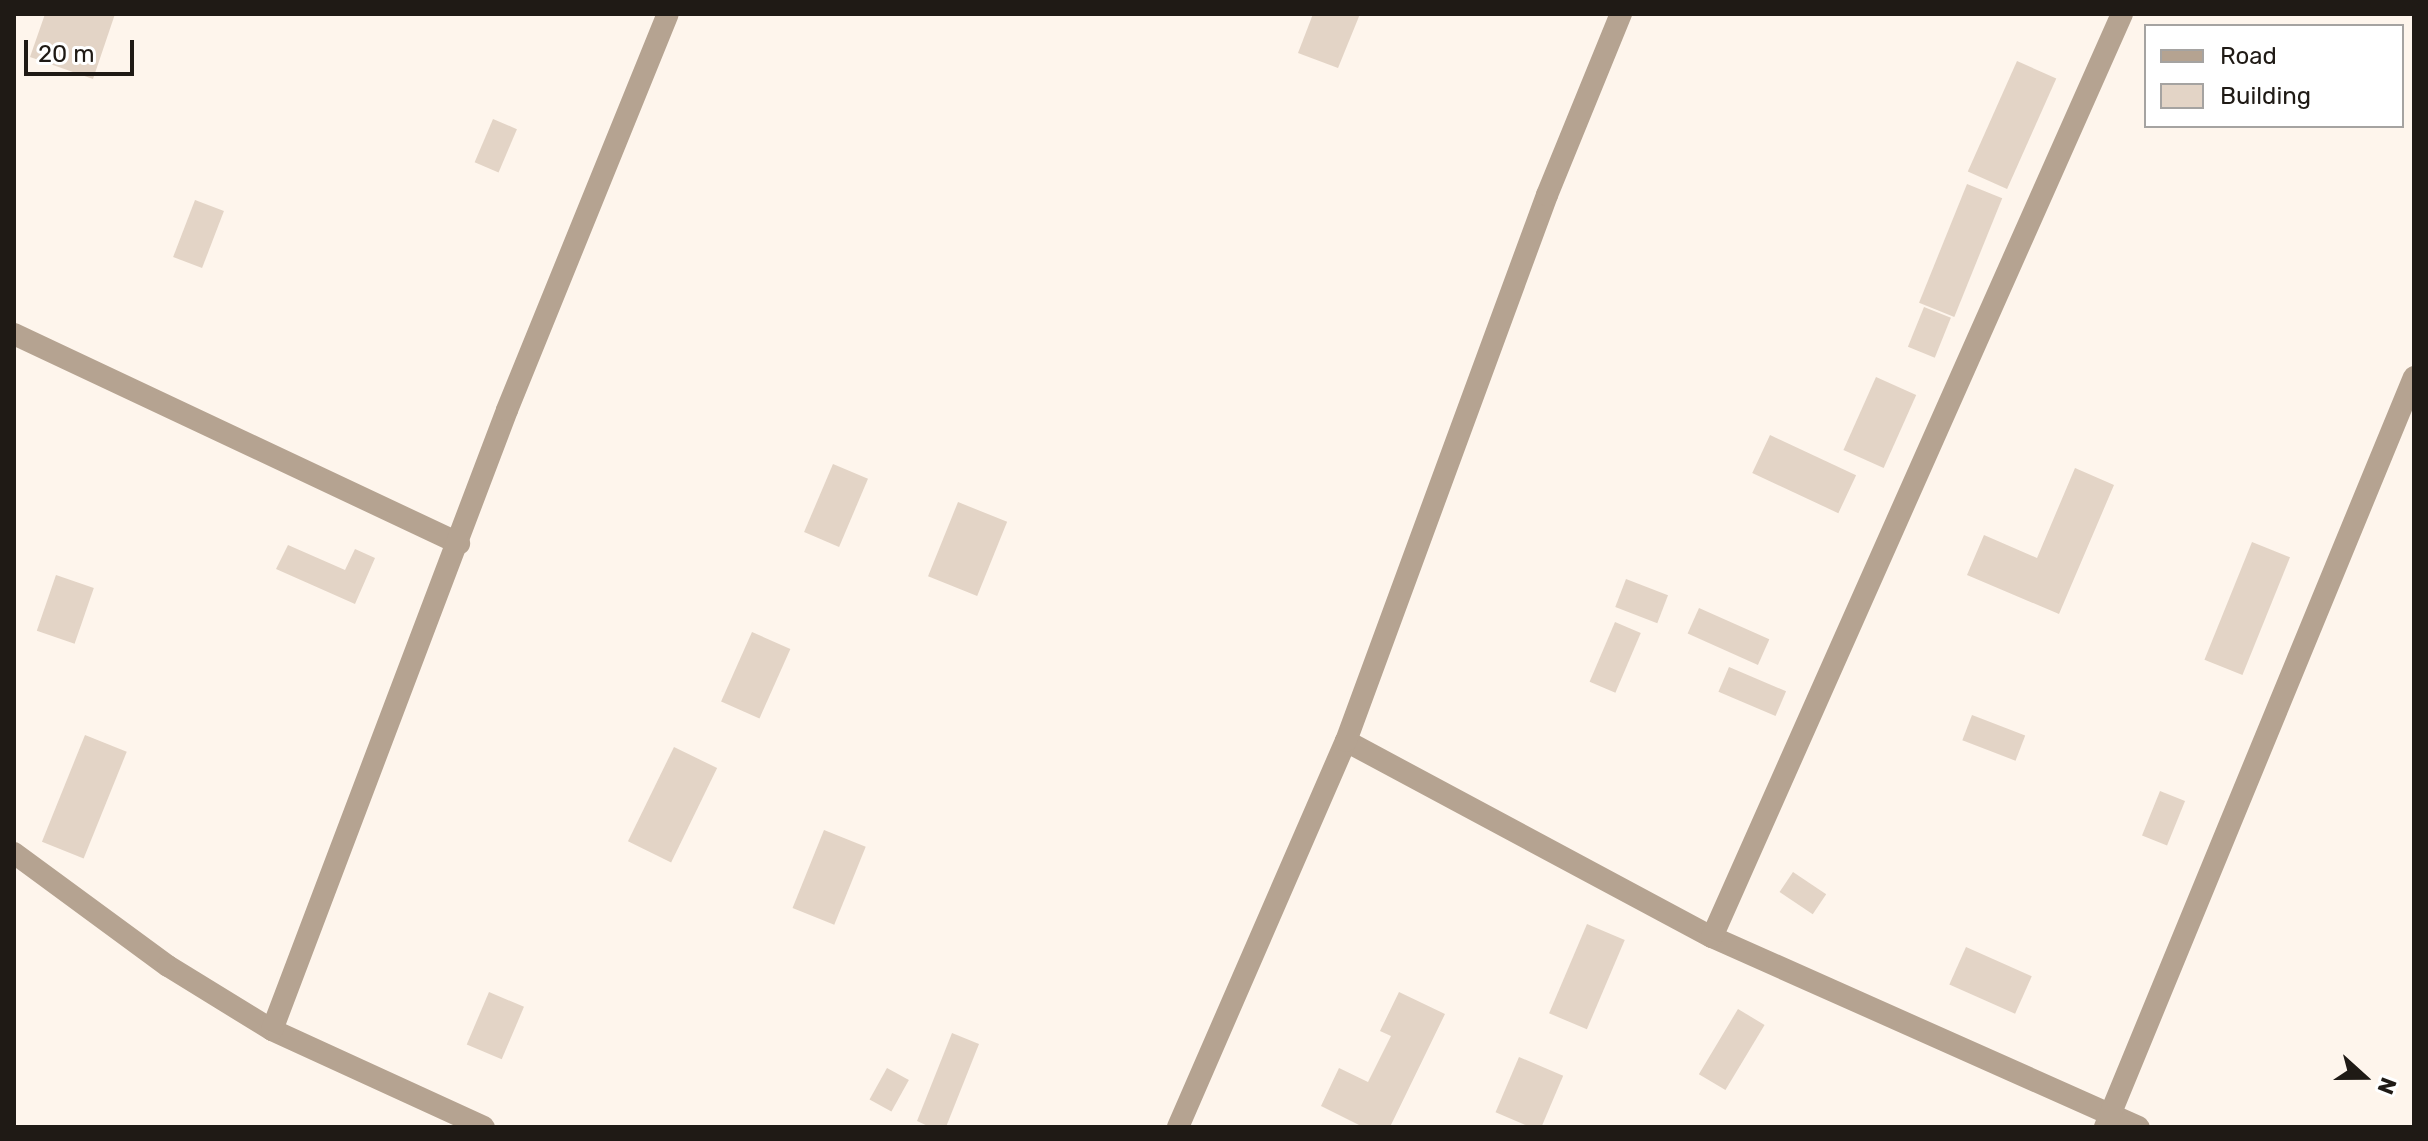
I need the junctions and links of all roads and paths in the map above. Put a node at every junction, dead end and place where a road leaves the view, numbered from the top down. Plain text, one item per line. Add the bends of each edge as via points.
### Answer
1 (668, 14) edge
2 (1621, 14) edge
3 (2122, 14) edge
4 (14, 334) edge
5 (2414, 377) edge
6 (459, 543) junction
7 (1346, 741) junction
8 (14, 853) edge
9 (1712, 937) junction
10 (272, 1030) junction
11 (2108, 1120) edge
12 (484, 1127) edge
13 (1178, 1127) edge
14 (2139, 1127) edge

1 - 6 street via 507,410
2 - 7 street via 1547,195
3 - 9 street
4 - 6 street
5 - 11 street
6 - 10 street
7 - 9 street
7 - 13 street
8 - 10 street via 168,966
9 - 11 street
10 - 12 street
11 - 14 street

